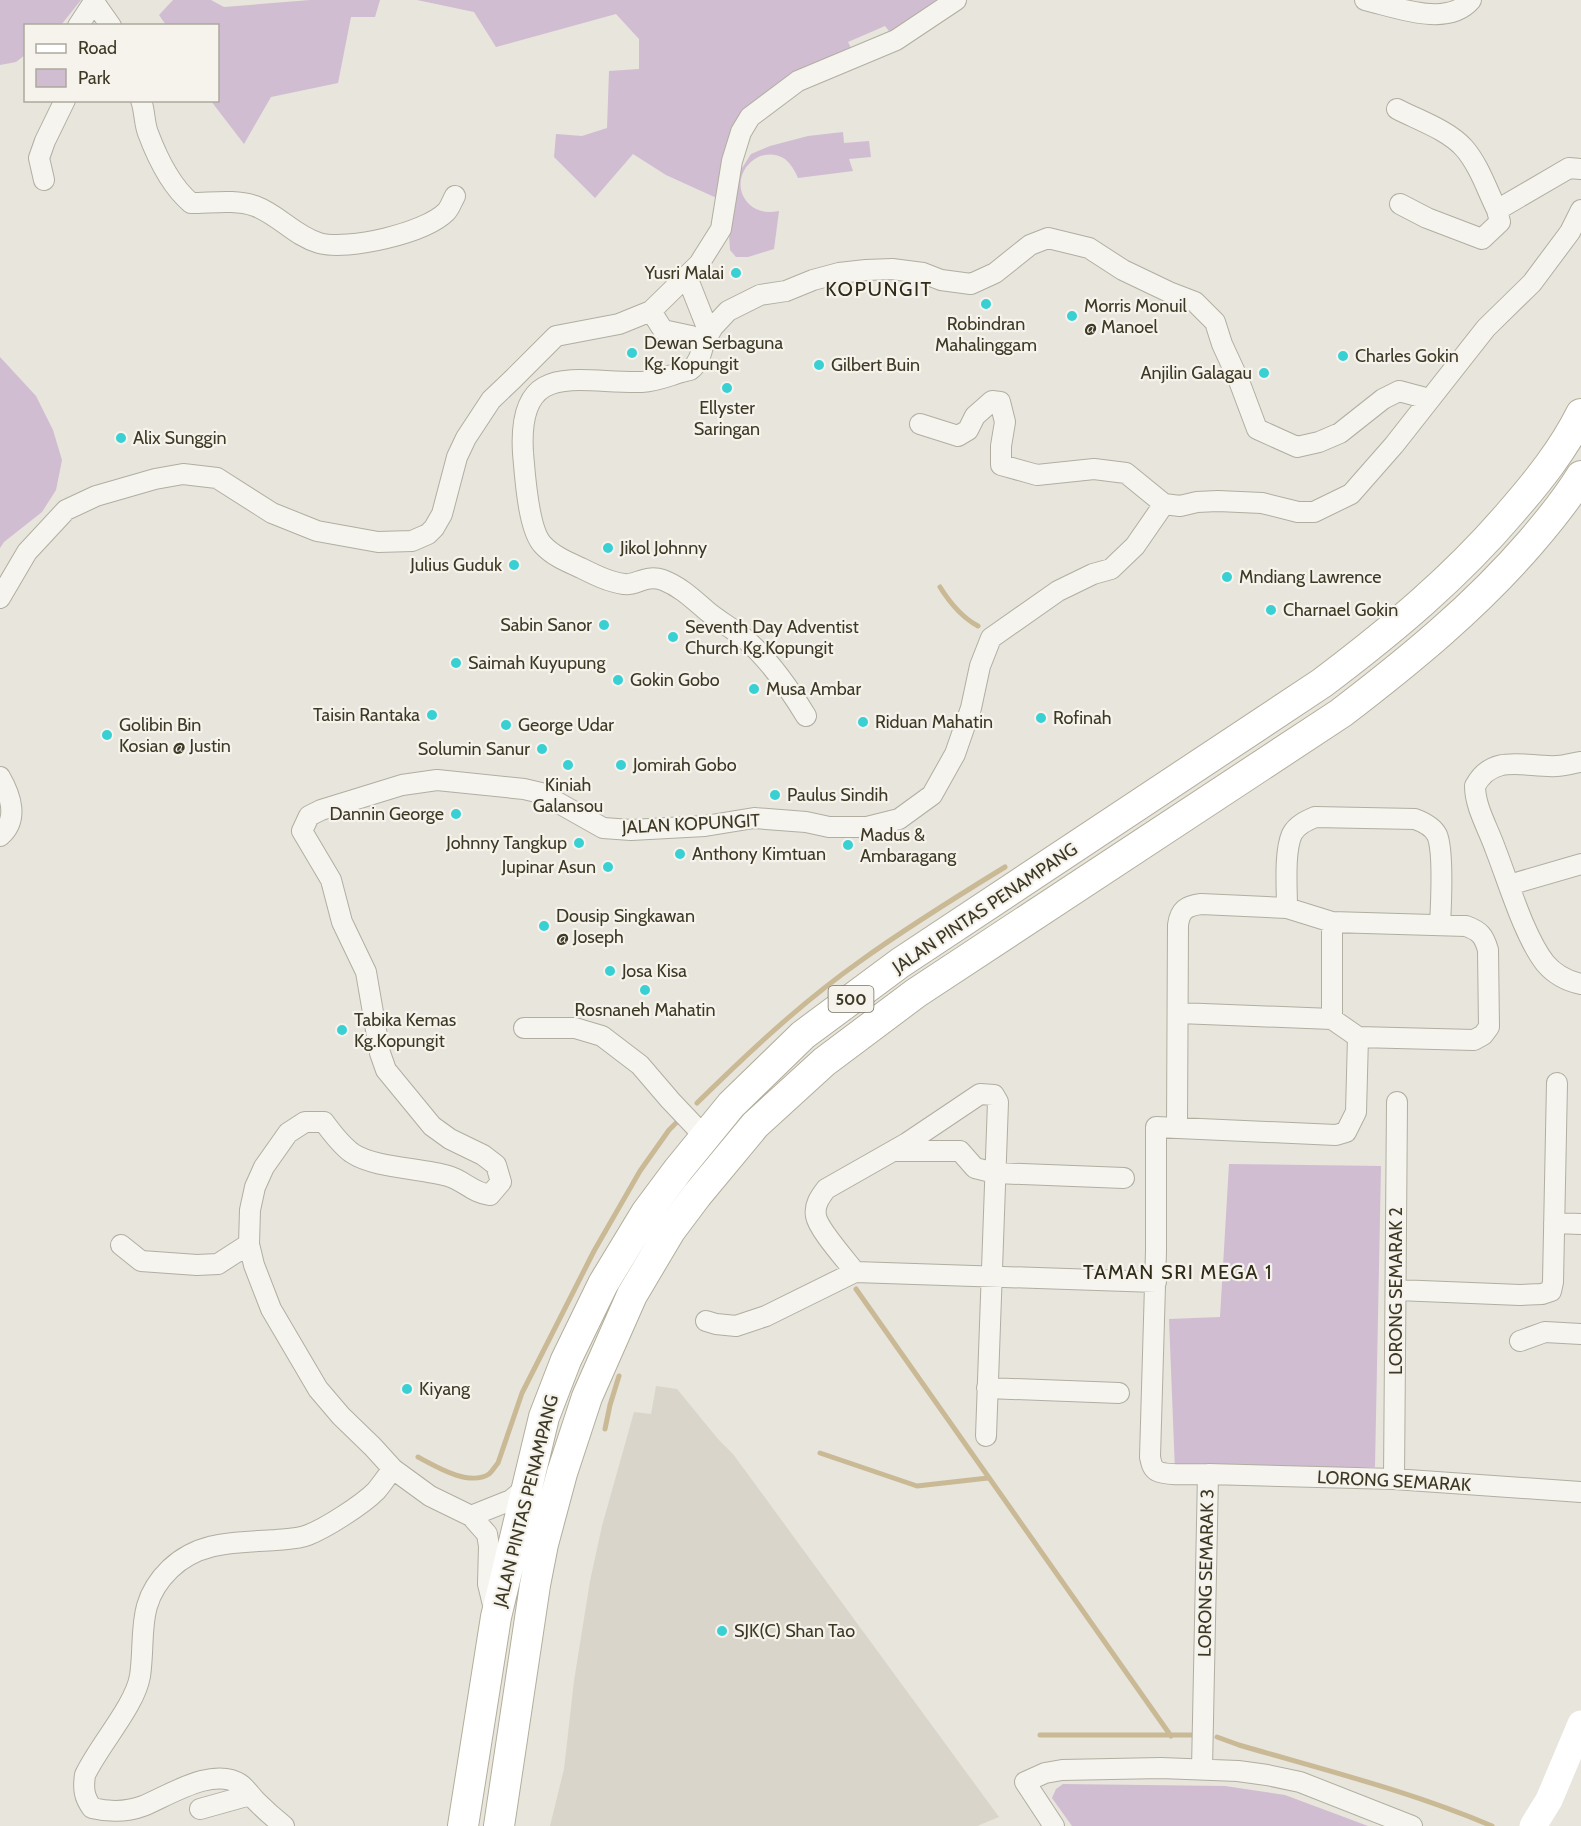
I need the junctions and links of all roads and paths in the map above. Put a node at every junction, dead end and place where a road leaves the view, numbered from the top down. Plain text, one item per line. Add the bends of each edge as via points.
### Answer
1 (956, 0) edge
2 (1365, 0) edge
3 (1470, 0) edge
4 (94, 1) edge
5 (79, 24) edge
6 (110, 24) edge
7 (64, 102) edge
8 (142, 102) edge
9 (1397, 109) dead end
10 (1581, 169) edge
11 (44, 180) dead end
12 (455, 196) dead end
13 (1400, 204) dead end
14 (1497, 210) junction
15 (1581, 210) edge
16 (687, 277) junction
17 (651, 312) junction
18 (708, 334) junction
19 (1429, 399) junction
20 (1581, 414) edge
21 (920, 424) dead end
22 (1581, 476) edge
23 (1164, 504) junction
24 (0, 598) edge
25 (806, 716) dead end
26 (1581, 762) edge
27 (0, 777) edge
28 (1142, 802) junction
29 (1163, 831) junction
30 (0, 836) edge
31 (1581, 864) edge
32 (1509, 885) junction
33 (1287, 908) junction
34 (1332, 922) junction
35 (1440, 925) junction
36 (1581, 984) edge
37 (1179, 1013) junction
38 (1332, 1019) junction
39 (524, 1028) dead end
40 (1358, 1037) junction
41 (1557, 1083) dead end
42 (1397, 1102) dead end
43 (1177, 1127) junction
44 (705, 1137) junction
45 (894, 1151) junction
46 (994, 1173) junction
47 (1124, 1178) dead end
48 (1554, 1223) junction
49 (1581, 1224) edge
50 (249, 1244) junction
51 (121, 1245) dead end
52 (855, 1272) junction
53 (990, 1276) junction
54 (1156, 1282) junction
55 (1397, 1290) junction
56 (706, 1321) dead end
57 (1581, 1334) edge
58 (1520, 1341) dead end
59 (987, 1388) junction
60 (1119, 1393) dead end
61 (986, 1436) dead end
62 (393, 1469) junction
63 (1208, 1474) junction
64 (1394, 1479) junction
65 (528, 1486) junction
66 (1581, 1492) edge
67 (471, 1516) junction
68 (496, 1617) junction
69 (1580, 1729) edge
70 (1202, 1769) junction
71 (250, 1795) junction
72 (1549, 1800) junction
73 (200, 1809) dead end
74 (1408, 1825) edge
75 (284, 1826) edge
76 (463, 1826) edge
77 (499, 1826) edge
78 (1054, 1826) edge
79 (1533, 1826) edge
80 (1540, 1826) edge

1 - 16 street via 896,39 798,81 750,117 732,161 721,229
2 - 3 street via 1445,15
4 - 5 street
4 - 6 street
7 - 11 street via 39,158
8 - 12 street via 147,131 183,196 191,203 237,202 256,207 320,243 347,244 404,234 447,212
9 - 14 street via 1446,134 1464,148
10 - 14 street via 1569,168
13 - 14 street via 1482,239 1500,222
15 - 19 street via 1570,232 1532,283 1486,328
16 - 17 street
16 - 18 street
17 - 18 street via 663,330 691,336
17 - 24 street via 619,324 556,336 491,400 457,457 442,514 428,534 394,543 325,533 272,513 217,478 183,474 155,478 96,496 66,510 27,552
18 - 19 street via 728,311 760,295 786,291 813,280 839,273 892,269 971,284 995,273 1030,245 1048,238 1089,248 1123,270 1195,302 1215,322 1257,429 1297,447 1340,433 1399,391
18 - 25 street via 691,369 668,378 644,382 559,381 532,398 522,426 534,532 541,544 558,557 607,580 627,585 644,578 661,579 686,591 745,639 790,690
19 - 23 street via 1379,464 1350,494 1314,512 1262,503
20 - 28 main road, JALAN PINTAS PENAMPANG / 500 via 1541,477 1443,585 1322,683
21 - 23 street via 958,436 992,401 1000,402 1005,422 1001,465 1037,475 1094,469 1126,473
22 - 29 main road, JALAN PINTAS PENAMPANG / 500 via 1512,564 1405,664 1341,713
23 - 50 street, JALAN KOPUNGIT via 1135,546 1111,569 1058,591 991,638 955,754 932,795 899,819 867,827 829,827 754,818 705,826 603,828 541,794 524,789 437,780 412,782 358,797 309,816 302,831 331,880 342,922 366,972 386,1070 432,1126 496,1165 501,1182 490,1195 480,1194 451,1176 379,1163 354,1154 324,1122 305,1122 288,1133 264,1167 250,1210
26 - 32 street via 1558,766 1500,765 1486,771 1475,786 1478,805
27 - 30 street via 12,801 10,825
28 - 29 main road
28 - 44 main road, JALAN PINTAS PENAMPANG / 500 via 900,963 803,1035 731,1105
29 - 77 main road, JALAN PINTAS PENAMPANG / 500 via 916,993 824,1062 755,1125 670,1231 632,1295 599,1366 562,1473 535,1585
31 - 32 street
32 - 36 street via 1528,932 1547,965 1557,975
33 - 34 street
33 - 35 street via 1288,846 1293,832 1303,822 1315,817 1415,819 1437,834
33 - 37 street via 1201,904 1183,910 1178,925
34 - 35 street
34 - 38 street
35 - 40 street via 1472,928 1484,939 1488,950 1489,1028 1474,1040
37 - 38 street
37 - 43 street
38 - 40 street
39 - 44 street via 575,1028 602,1036 640,1065
40 - 43 street via 1356,1112 1346,1132 1336,1135
41 - 48 street
42 - 55 street, LORONG SEMARAK 2
43 - 54 street via 1156,1127
44 - 65 main road, JALAN PINTAS PENAMPANG / 500 via 646,1213 603,1284 544,1416
45 - 46 street via 960,1151 975,1168
45 - 46 street via 987,1093 998,1102
45 - 52 street via 826,1189 816,1205 820,1226
46 - 47 street
46 - 53 street
48 - 49 street
48 - 55 street via 1551,1291 1520,1295
50 - 51 street via 218,1264 197,1265 141,1261
50 - 62 street, JALAN KOPUNGIT via 272,1309 318,1389
52 - 53 street
52 - 56 street via 736,1326
53 - 54 street
53 - 59 street
54 - 63 street, LORONG SEMARAK 3 via 1152,1465 1165,1473
55 - 64 street, LORONG SEMARAK 2
57 - 58 street via 1545,1332
59 - 60 street
59 - 61 street
62 - 67 street, JALAN KOPUNGIT via 430,1496
62 - 71 street via 366,1500 307,1535 234,1543 197,1550 182,1558 156,1587 146,1607 140,1676 134,1695 88,1769 83,1788 85,1798 93,1808 122,1811 178,1788 219,1779 241,1785
63 - 64 street, LORONG SEMARAK
63 - 70 street, LORONG SEMARAK 3
64 - 66 street, LORONG SEMARAK
65 - 67 street via 511,1500
65 - 68 main road, JALAN PINTAS PENAMPANG / 500
67 - 68 street, JALAN KOPUNGIT via 487,1534 488,1584
68 - 76 main road, JALAN PINTAS PENAMPANG / 500
69 - 72 street
70 - 74 street via 1300,1782
70 - 78 street via 1062,1770 1025,1782
71 - 73 street
71 - 75 street
72 - 79 street
72 - 80 street

